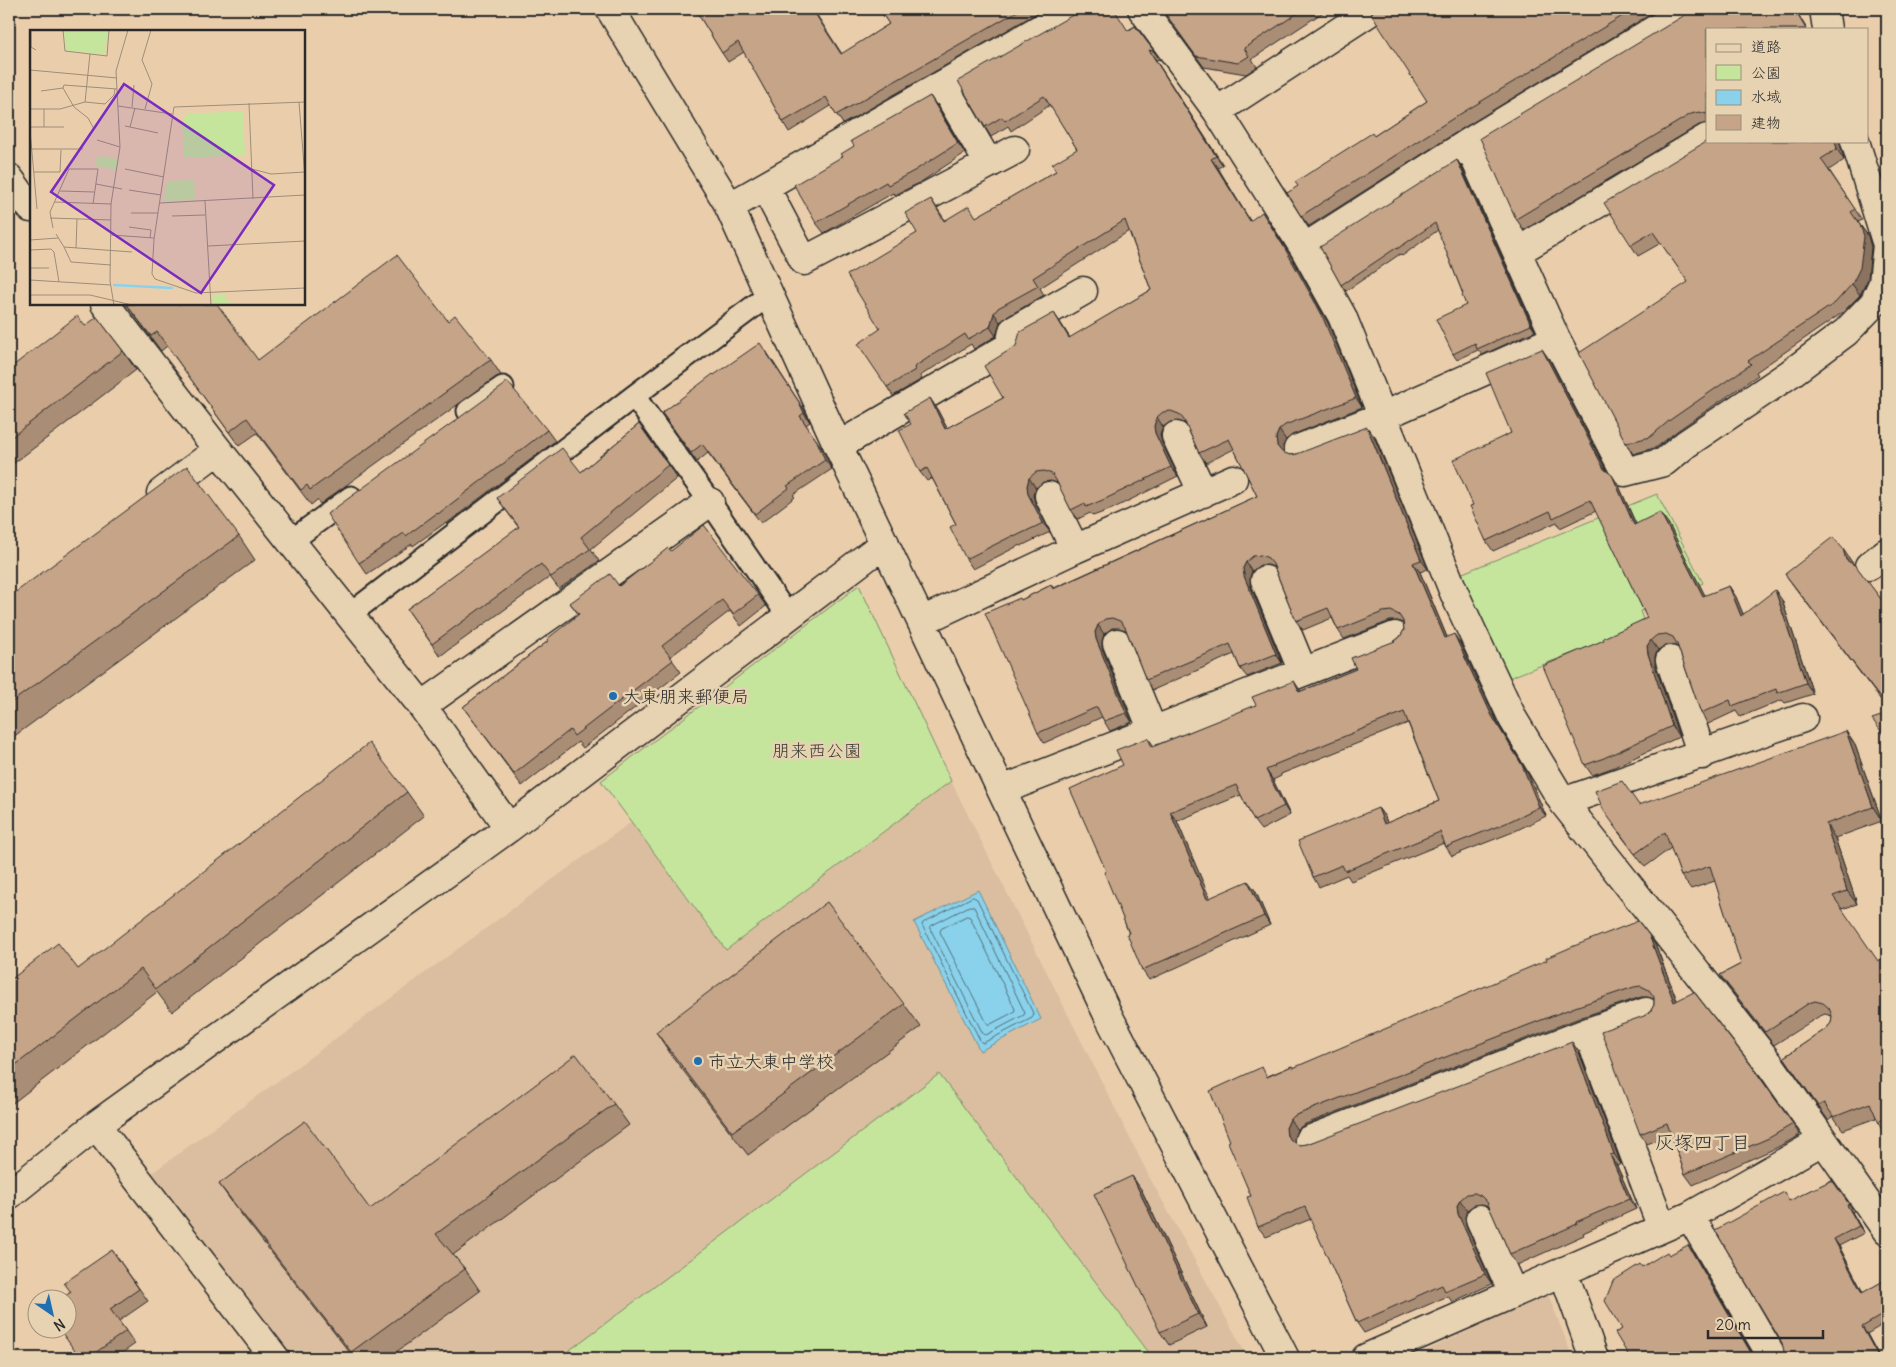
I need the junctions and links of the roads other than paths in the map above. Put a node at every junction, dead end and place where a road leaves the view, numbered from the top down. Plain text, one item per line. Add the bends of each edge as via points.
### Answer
1 (610, 9) edge
2 (1075, 9) edge
3 (1142, 9) edge
4 (1374, 9) edge
5 (1689, 9) edge
6 (1824, 9) edge
7 (1827, 28) edge
8 (943, 85) junction
9 (1217, 111) junction
10 (1706, 139) edge
11 (1856, 142) edge
12 (1468, 143) junction
13 (1015, 150) dead end
14 (989, 164) junction
15 (9, 178) edge
16 (765, 187) junction
17 (30, 207) edge
18 (729, 207) junction
19 (1304, 248) junction
20 (1517, 252) junction
21 (1082, 291) dead end
22 (770, 295) junction
23 (106, 305) edge
24 (1556, 339) junction
25 (503, 387) edge
26 (634, 396) junction
27 (1383, 416) junction
28 (456, 421) edge
29 (1176, 436) dead end
30 (838, 446) junction
31 (1298, 449) dead end
32 (218, 450) junction
33 (1233, 479) dead end
34 (369, 484) edge
35 (1202, 492) junction
36 (1049, 496) dead end
37 (710, 502) junction
38 (141, 508) edge
39 (291, 541) junction
40 (885, 543) junction
41 (1075, 549) junction
42 (1265, 580) dead end
43 (350, 615) junction
44 (788, 616) junction
45 (922, 621) junction
46 (1395, 636) dead end
47 (1117, 643) dead end
48 (1670, 660) dead end
49 (1303, 672) junction
50 (422, 706) junction
51 (1803, 718) dead end
52 (1153, 731) junction
53 (1702, 755) junction
54 (1002, 790) junction
55 (1563, 802) junction
56 (509, 828) junction
57 (1646, 1012) edge
58 (1588, 1032) junction
59 (1794, 1051) edge
60 (1770, 1066) junction
61 (96, 1125) junction
62 (1309, 1140) dead end
63 (1822, 1141) junction
64 (9, 1195) edge
65 (1690, 1216) junction
66 (1480, 1219) dead end
67 (1662, 1228) junction
68 (1887, 1232) edge
69 (1563, 1271) junction
70 (1513, 1293) junction
71 (274, 1358) edge
72 (1285, 1358) edge
73 (1366, 1358) edge
74 (1594, 1358) edge
75 (1773, 1358) edge

1 - 18 street
2 - 8 street
3 - 9 street
4 - 9 street
5 - 12 street
6 - 7 street
8 - 14 street
8 - 16 street
9 - 19 street
10 - 20 street
11 - 24 street via 1887,245 1883,283 1874,303 1846,332 1664,462 1625,472
12 - 19 street
12 - 20 street
13 - 14 street
14 - 16 street via 804,261
15 - 17 street
16 - 18 street
18 - 22 street
19 - 27 street via 1342,316
20 - 24 street
21 - 30 street via 1013,331 1010,346
22 - 26 lane
22 - 30 street
23 - 32 street
24 - 27 street
25 - 28 lane
26 - 37 lane
26 - 43 lane
27 - 31 street
27 - 55 street via 1455,595 1513,719
29 - 35 street
30 - 40 street
32 - 38 street
32 - 39 street
33 - 35 street
34 - 39 lane
35 - 41 street
36 - 41 street
37 - 44 lane
37 - 50 street
39 - 43 street
40 - 44 street
40 - 45 street
41 - 45 street
42 - 49 street
43 - 50 street
44 - 56 street
45 - 54 street
46 - 49 street
47 - 52 street
48 - 53 street
49 - 52 street
50 - 56 street
51 - 53 street
52 - 54 street
53 - 55 street
54 - 72 street via 1109,1017
55 - 60 street
56 - 61 street
57 - 58 street
58 - 62 street
58 - 67 street
59 - 60 street
60 - 63 street
61 - 64 street
61 - 71 street
63 - 65 street
63 - 68 street
65 - 67 street
65 - 75 street
66 - 70 street
67 - 69 street
69 - 70 street
69 - 74 street
70 - 73 street

